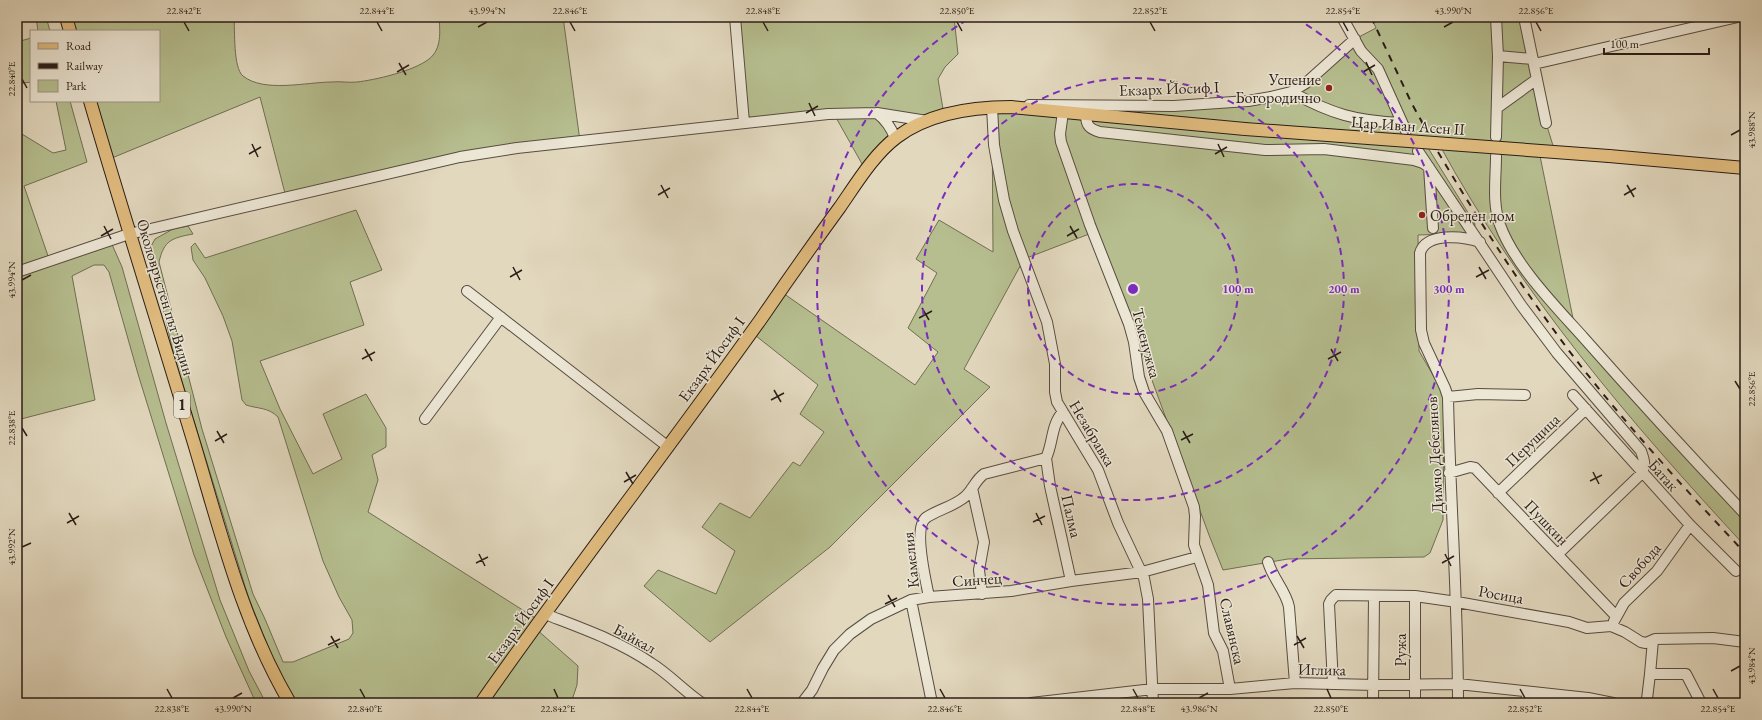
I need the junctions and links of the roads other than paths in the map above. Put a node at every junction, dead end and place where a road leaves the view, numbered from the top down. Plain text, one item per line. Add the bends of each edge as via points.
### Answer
1 (66, 17) edge
2 (735, 17) edge
3 (1342, 17) edge
4 (1496, 17) edge
5 (1524, 17) edge
6 (1738, 17) edge
7 (70, 30) edge
8 (1355, 39) junction
9 (1498, 56) junction
10 (1533, 61) junction
11 (1537, 79) junction
12 (1290, 92) junction
13 (90, 102) edge
14 (1174, 106) junction
15 (992, 107) junction
16 (1011, 107) junction
17 (1497, 108) junction
18 (1066, 112) junction
19 (877, 113) junction
20 (1086, 115) junction
21 (927, 121) junction
22 (744, 123) junction
23 (1176, 123) junction
24 (1546, 123) dead end
25 (1496, 137) dead end
26 (895, 138) junction
27 (1418, 151) dead end
28 (1496, 156) dead end
29 (1429, 167) junction
30 (1745, 168) edge
31 (1433, 228) dead end
32 (129, 234) junction
33 (1480, 242) junction
34 (17, 272) edge
35 (467, 291) dead end
36 (501, 317) junction
37 (1525, 395) dead end
38 (1573, 395) dead end
39 (1448, 397) junction
40 (1586, 409) junction
41 (1063, 412) junction
42 (425, 419) dead end
43 (667, 446) junction
44 (1046, 458) junction
45 (1449, 473) junction
46 (1642, 473) junction
47 (972, 488) junction
48 (1498, 493) junction
49 (1745, 514) edge
50 (1690, 525) junction
51 (1558, 554) junction
52 (1197, 557) junction
53 (1268, 562) dead end
54 (1736, 571) dead end
55 (1142, 572) junction
56 (1071, 581) junction
57 (982, 594) junction
58 (1374, 596) junction
59 (1415, 596) junction
60 (929, 597) junction
61 (911, 600) junction
62 (1457, 602) junction
63 (545, 614) junction
64 (1616, 616) junction
65 (1611, 626) junction
66 (1653, 640) junction
67 (1745, 642) edge
68 (1650, 674) junction
69 (1295, 683) junction
70 (1333, 684) junction
71 (1458, 684) junction
72 (1374, 685) junction
73 (1416, 685) junction
74 (1153, 689) junction
75 (1230, 689) junction
76 (1530, 693) junction
77 (482, 702) edge
78 (290, 703) edge
79 (702, 703) edge
80 (802, 703) edge
81 (932, 703) edge
82 (1031, 703) edge
83 (1153, 703) edge
84 (1373, 703) edge
85 (1415, 703) edge
86 (1458, 703) edge
87 (1524, 703) edge
88 (1613, 703) edge
89 (1644, 703) edge
90 (1701, 703) edge

1 - 7 main road
2 - 22 street
3 - 8 street
4 - 9 street
5 - 10 street
6 - 10 street
8 - 12 street, Екзарх Йосиф I via 1306,83
8 - 12 street via 1361,51 1378,69 1404,127 1358,120 1319,107
9 - 10 street
9 - 17 street
10 - 11 street
11 - 17 street
11 - 24 street
12 - 14 street, Екзарх Йосиф I via 1248,101
13 - 32 main road, Околовръстен път Видин / 1
14 - 16 street, Екзарх Йосиф I via 1040,104
14 - 23 street
15 - 16 main road, Екзарх Йосиф I
15 - 21 main road, Екзарх Йосиф I via 958,112
15 - 41 street, Незабравка via 994,145 1004,200 1013,232 1047,322 1055,364 1055,392
16 - 18 main road, Екзарх Йосиф I
17 - 25 street
18 - 20 main road, Цар Иван Асен II
18 - 52 street, Теменужка via 1060,134 1061,142 1129,324 1144,392 1166,431 1194,507 1194,545
19 - 21 street
19 - 22 street via 828,114
19 - 26 street via 891,128
20 - 23 main road, Цар Иван Асен II
20 - 29 street via 1088,125 1100,132 1264,150 1324,149 1414,160
21 - 26 main road, Екзарх Йосиф I
22 - 32 street via 517,148 460,157
23 - 30 main road, Цар Иван Асен II, bridge
26 - 43 main road, Екзарх Йосиф I via 853,189
27 - 29 street
28 - 49 street via 1497,215 1500,226 1524,266 1544,294 1643,406
29 - 31 street
29 - 33 street
32 - 34 street
32 - 78 main road, Околовръстен път Видин / 1 via 240,592 267,661
33 - 39 street, Димчо Дебелянов via 1468,238 1448,237 1426,243 1420,253 1421,330 1424,343
33 - 46 street via 1521,305 1640,452 1645,466
35 - 36 street
36 - 42 street
36 - 43 street
37 - 39 street via 1478,394
38 - 40 street, Батак
39 - 45 street, Димчо Дебелянов
40 - 46 street, Батак
40 - 48 street, Перущица
41 - 44 street via 1056,422
41 - 55 street, Незабравка via 1098,470 1118,523
43 - 63 main road, Екзарх Йосиф I
44 - 47 street, Камелия via 984,474
44 - 56 street, Палма
45 - 48 street, Пушкин via 1475,468
45 - 62 street, Димчо Дебелянов
46 - 50 street, Батак
46 - 51 street
47 - 57 street via 984,542 979,570
47 - 60 street, Камелия via 963,499 921,523 920,542
48 - 51 street, Пушкин
50 - 54 street, Батак
50 - 64 street, Свобода via 1657,571 1624,604
51 - 64 street, Пушкин
52 - 55 street, Синчец
52 - 75 street, Славянска via 1208,585 1214,633 1223,651
53 - 69 street via 1290,607
55 - 56 street, Синчец
55 - 74 street, Незабравка via 1148,599
56 - 57 street, Синчец
57 - 60 street, Синчец
58 - 59 street, Росица
58 - 70 street, Росица via 1336,595 1331,600
58 - 72 street
59 - 62 street, Росица
59 - 73 street, Ружа
60 - 61 street, Синчец
61 - 80 street, Синчец via 871,619 850,634 834,650
61 - 81 street
62 - 65 street, Росица via 1558,620 1587,628
62 - 71 street, Димчо Дебелянов
63 - 77 main road, Екзарх Йосиф I
63 - 79 street, Байкал via 608,639 652,663
64 - 65 street, Свобода
65 - 66 street via 1641,642
66 - 67 street via 1713,638
66 - 68 street
68 - 89 street via 1647,699
68 - 90 street via 1686,674
69 - 70 street, Иглика
69 - 75 street, Иглика
70 - 72 street, Иглика
71 - 73 street, Иглика
71 - 76 street, Иглика
71 - 86 street, Димчо Дебелянов
72 - 73 street, Иглика
72 - 84 street
73 - 85 street, Ружа
74 - 75 street, Иглика
74 - 82 street, Иглика
74 - 83 street, Незабравка
76 - 87 street
76 - 88 street, Иглика

